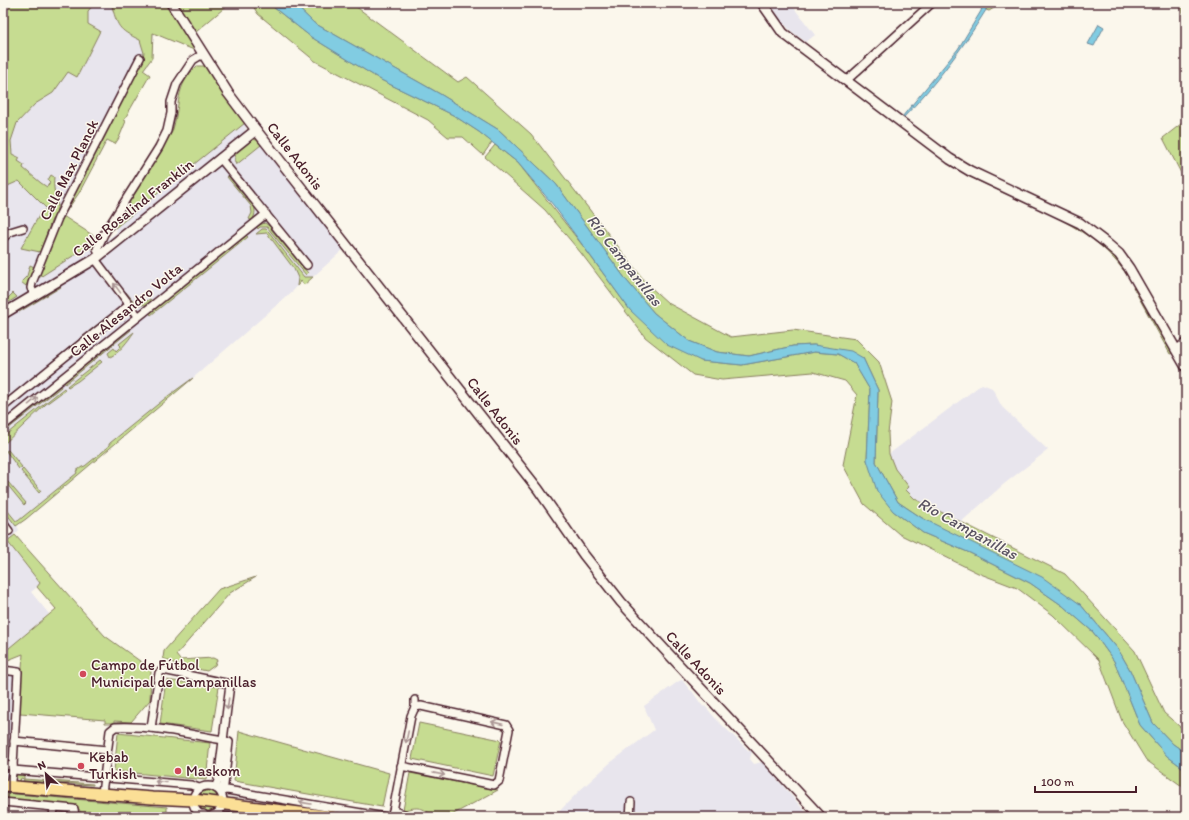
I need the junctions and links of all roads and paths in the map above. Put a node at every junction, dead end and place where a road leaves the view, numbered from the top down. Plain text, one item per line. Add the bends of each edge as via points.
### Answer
1 (171, 3) edge
2 (762, 3) edge
3 (932, 3) edge
4 (203, 54) junction
5 (140, 58) dead end
6 (846, 81) junction
7 (256, 130) junction
8 (220, 158) junction
9 (266, 214) junction
10 (23, 228) dead end
11 (3, 238) edge
12 (98, 256) junction
13 (307, 265) dead end
14 (35, 296) junction
15 (129, 305) junction
16 (3, 314) edge
17 (138, 316) junction
18 (1186, 342) edge
19 (1176, 350) junction
20 (1186, 368) edge
21 (3, 407) edge
22 (3, 426) edge
23 (3, 523) edge
24 (9, 531) dead end
25 (3, 670) edge
26 (151, 728) junction
27 (223, 740) junction
28 (14, 742) junction
29 (107, 750) junction
30 (3, 765) edge
31 (401, 766) junction
32 (13, 768) junction
33 (104, 777) junction
34 (7, 786) edge
35 (199, 788) junction
36 (217, 789) junction
37 (102, 793) junction
38 (193, 800) junction
39 (3, 802) edge
40 (631, 802) dead end
41 (223, 804) junction
42 (54, 808) junction
43 (391, 814) edge
44 (213, 816) edge
45 (53, 817) edge
46 (77, 817) edge
47 (198, 817) edge
48 (229, 817) edge
49 (333, 817) edge
50 (385, 817) edge
51 (406, 817) edge
52 (630, 817) edge
53 (821, 817) edge

1 - 4 main road, Calle Adonis
2 - 6 main road via 783,33
3 - 6 street
4 - 7 main road, Calle Adonis
4 - 12 street via 193,60 177,84 171,102 167,131 104,234 97,249
5 - 14 street, Calle Max Planck via 58,218 32,283 31,288
6 - 19 main road via 950,160 1080,223 1105,242 1130,268
7 - 8 main road, Calle Rosalind Franklin
7 - 53 main road, Calle Adonis via 533,483 621,602
8 - 9 street
8 - 12 main road, Calle Rosalind Franklin
9 - 13 street
9 - 17 street, Calle Alesandro Volta
10 - 11 street via 10,232
12 - 14 main road, Calle Rosalind Franklin
15 -> 12 street
14 - 16 main road, Calle Rosalind Franklin
15 - 17 street
15 - 21 street, Calle Alesandro Volta
22 -> 17 street, Calle Alesandro Volta
18 - 19 street
19 - 20 main road
23 - 24 street
25 - 28 street via 18,672
26 - 27 street
26 -> 27 street via 159,673 163,670 230,684
26 - 29 street via 115,727 110,732
27 - 36 street via 229,742 224,785
28 - 29 street
28 - 32 street
29 - 33 street
30 - 32 street
31 -> 31 street via 494,785 499,781 509,730 506,725 415,703
31 - 43 street
32 - 33 street
32 - 34 street
35 -> 33 street via 191,785
33 - 37 street
34 - 37 main road
35 - 36 street via 208,786
35 - 38 street
36 - 41 street
50 -> 36 street
37 - 38 main road
38 - 41 main road
38 - 47 street
39 - 42 street
40 - 52 street
41 - 44 street
41 - 49 main road
42 - 45 street
42 - 46 street via 74,809
43 - 51 street via 404,814
44 - 47 street
44 - 48 street

